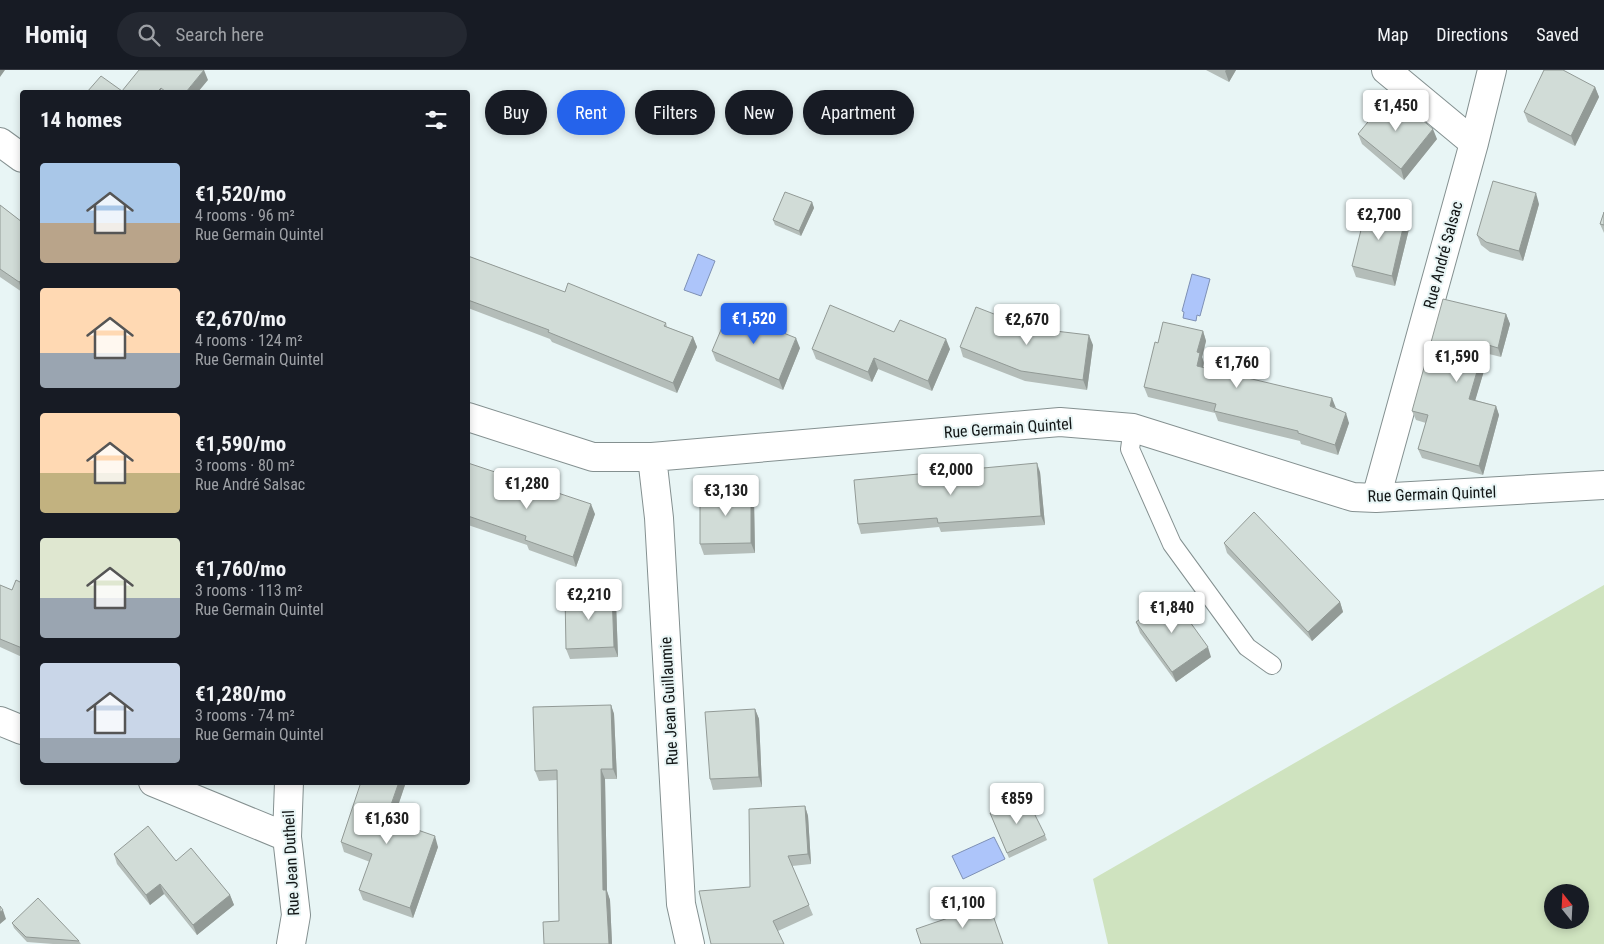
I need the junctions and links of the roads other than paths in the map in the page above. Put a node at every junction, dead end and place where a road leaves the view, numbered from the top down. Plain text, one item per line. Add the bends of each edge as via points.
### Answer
1 (1386, 70) edge
2 (1492, 70) edge
3 (0, 142) edge
4 (1474, 143) junction
5 (20, 157) edge
6 (470, 418) edge
7 (1133, 428) junction
8 (652, 457) junction
9 (1604, 485) edge
10 (1376, 498) junction
11 (1272, 665) dead end
12 (0, 721) edge
13 (20, 729) edge
14 (160, 785) edge
15 (289, 785) edge
16 (287, 837) junction
17 (291, 944) edge
18 (690, 944) edge

1 - 4 street
2 - 4 street, Rue André Salsac
3 - 5 street
4 - 10 street, Rue André Salsac
6 - 8 street, Rue Germain Quintel via 592,457
7 - 8 street, Rue Germain Quintel via 1060,422
7 - 10 street, Rue Germain Quintel via 1353,497
7 - 11 lane via 1130,448 1172,544 1247,647
8 - 18 street, Rue Jean Guillaumie via 659,518 681,904
9 - 10 street, Rue Germain Quintel
12 - 13 street
14 - 16 street
15 - 16 street, Rue Jean Dutheil
16 - 17 street, Rue Jean Dutheil via 296,915

